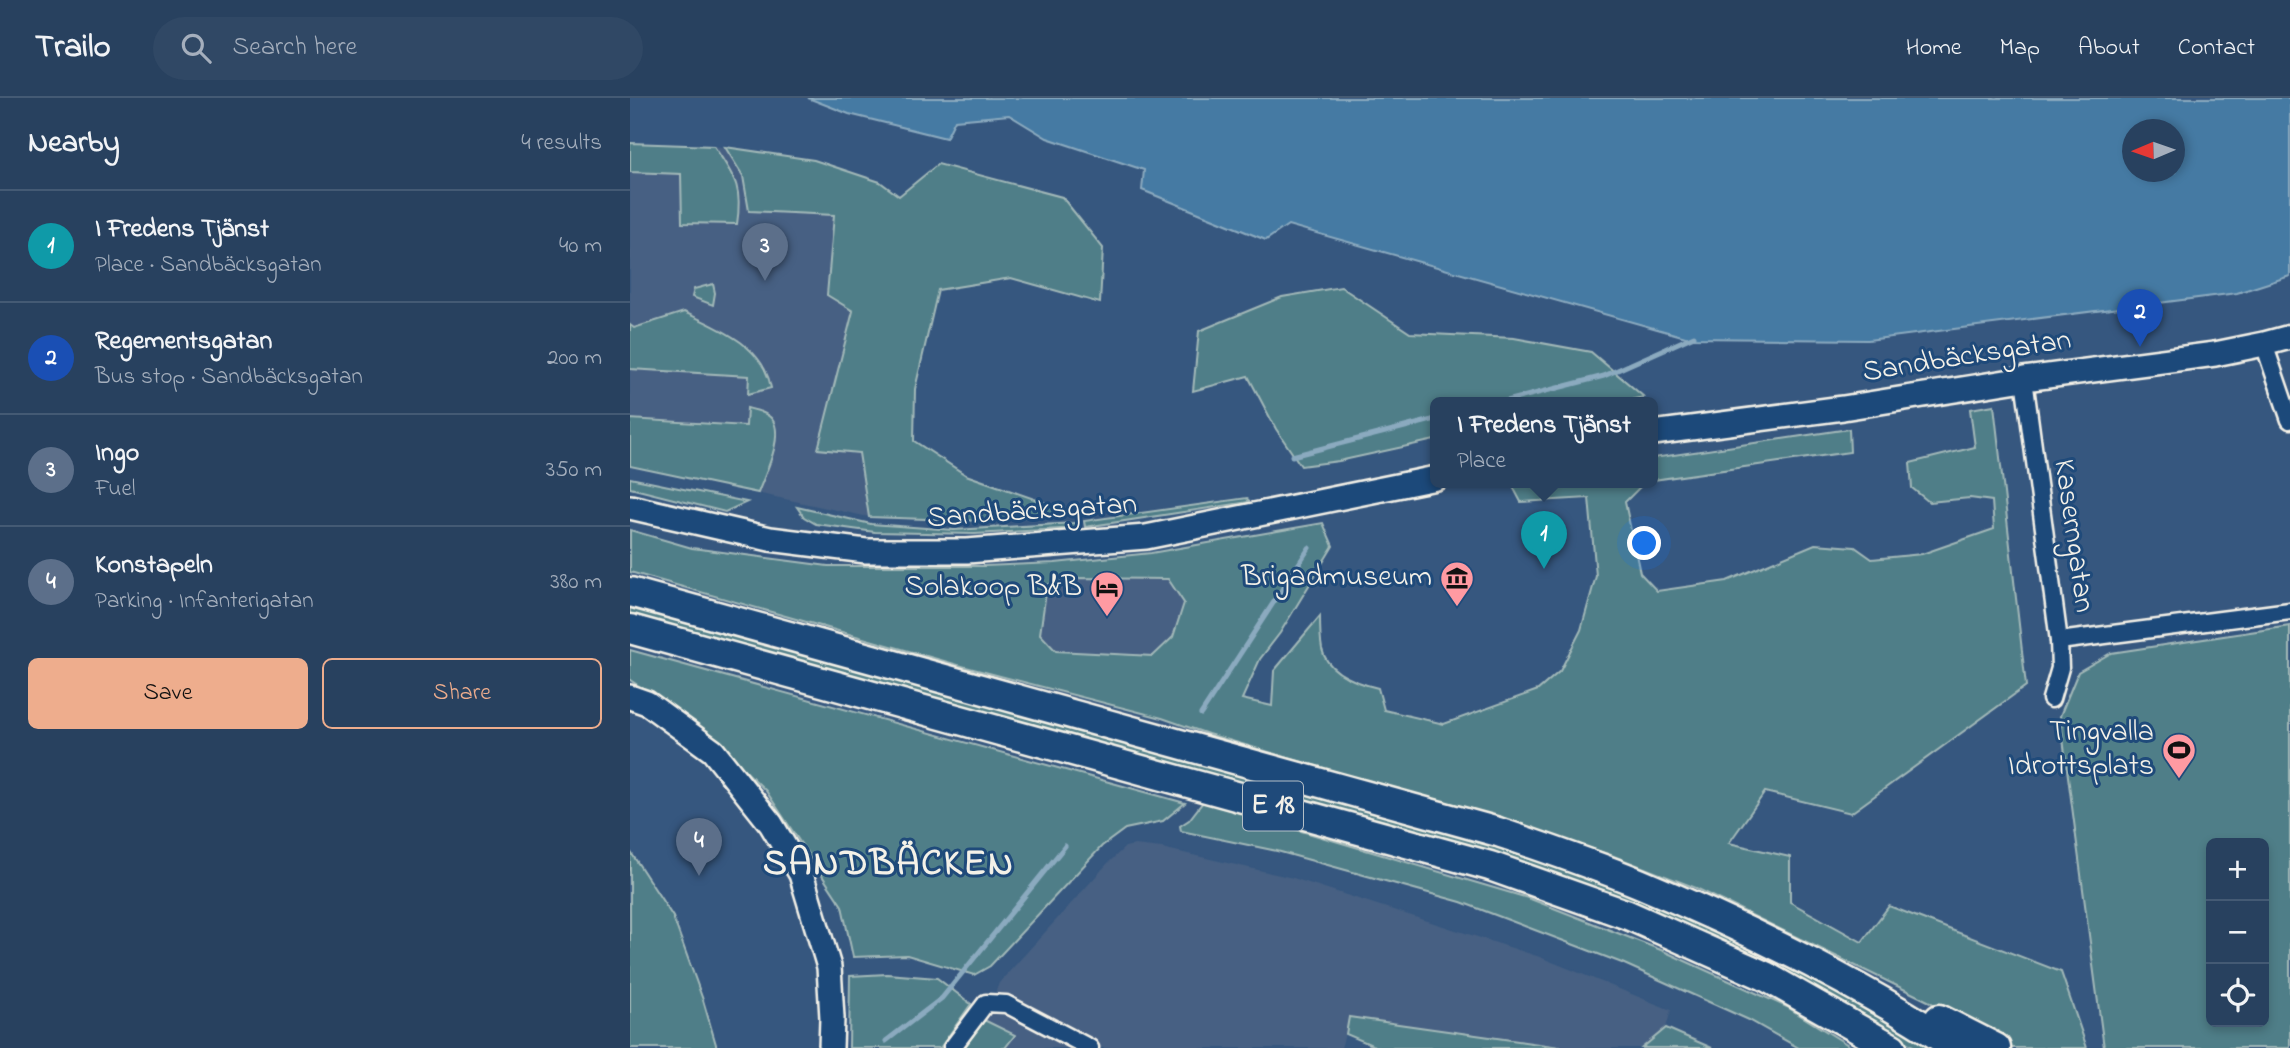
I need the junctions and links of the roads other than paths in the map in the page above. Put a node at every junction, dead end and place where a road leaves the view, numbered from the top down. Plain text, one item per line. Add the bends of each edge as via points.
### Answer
1 (2290, 337) edge
2 (2264, 344) junction
3 (2024, 379) junction
4 (2290, 420) edge
5 (1658, 432) edge
6 (1430, 479) edge
7 (630, 508) edge
8 (630, 592) edge
9 (2290, 611) edge
10 (630, 629) edge
11 (2059, 641) junction
12 (630, 697) edge
13 (2051, 699) dead end
14 (1840, 978) junction
15 (831, 1048) edge
16 (952, 1048) edge
17 (1090, 1048) edge
18 (1892, 1048) edge
19 (1957, 1048) edge
20 (1996, 1048) edge

1 - 2 street, Sandbäcksgatan
2 - 3 street, Sandbäcksgatan
2 - 4 street
3 - 5 street, Sandbäcksgatan
3 - 11 street, Kaserngatan
6 - 7 street, Sandbäcksgatan via 1146,537 967,551 866,551 770,539
8 - 14 highway, E 18 via 1498,832 1639,883
9 - 11 street
10 - 18 highway, E 18 via 1490,866 1628,915 1765,976
11 - 13 street, Kaserngatan via 2060,668
12 - 15 street via 646,703 713,751 771,824 801,874 828,967
14 - 19 highway, E 18
14 - 20 highway via 1945,1021
16 - 17 street via 986,1003 1006,1004

